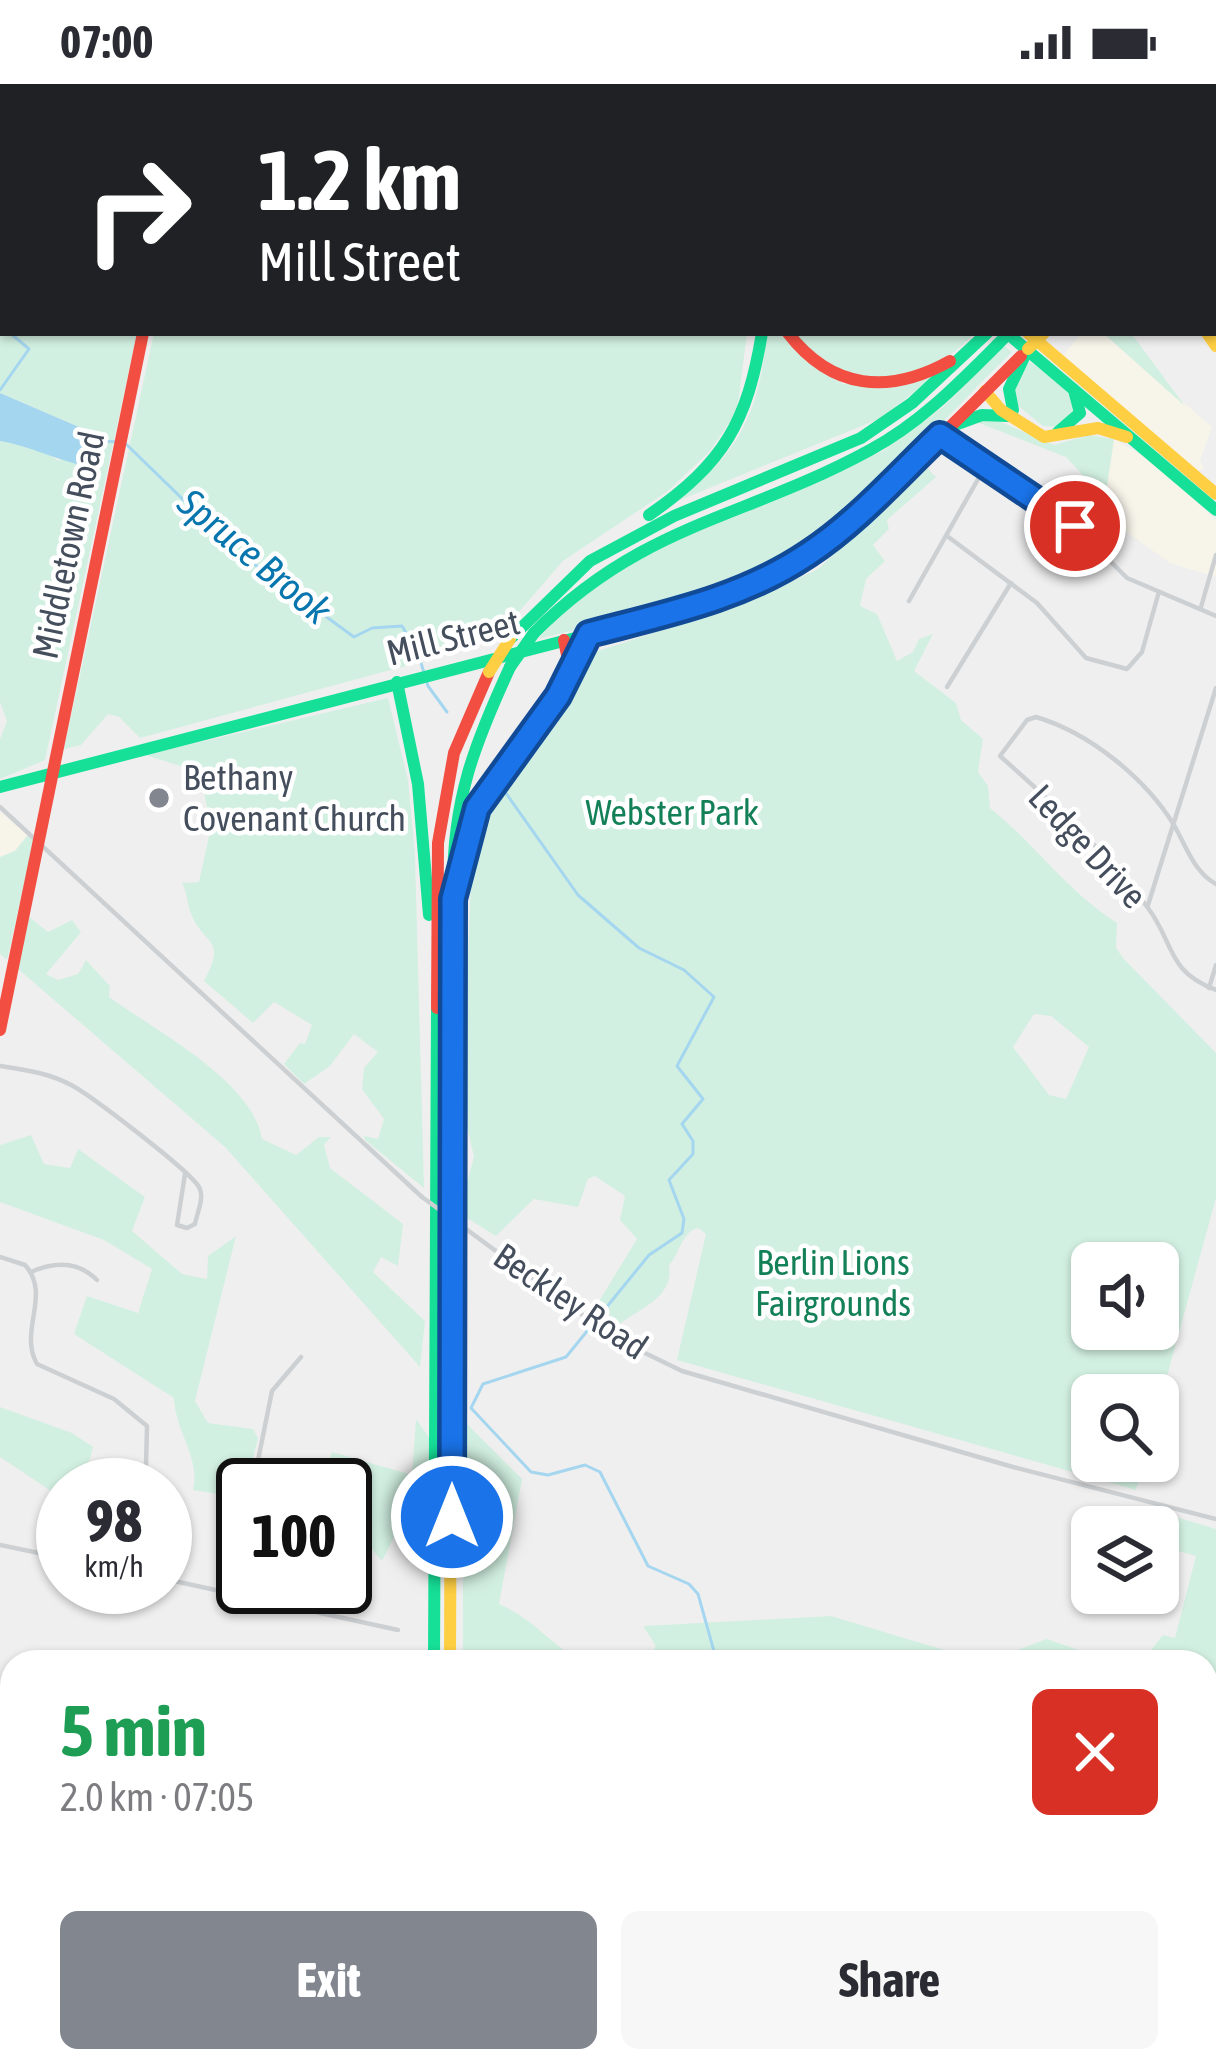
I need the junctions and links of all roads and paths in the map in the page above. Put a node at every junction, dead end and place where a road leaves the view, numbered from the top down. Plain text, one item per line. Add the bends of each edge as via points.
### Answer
1 (142, 336) edge
2 (762, 336) edge
3 (791, 336) edge
4 (1005, 336) edge
5 (1012, 336) edge
6 (1032, 336) edge
7 (1041, 336) edge
8 (983, 337) edge
9 (1019, 362) junction
10 (1068, 380) junction
11 (985, 391) junction
12 (1011, 414) junction
13 (945, 431) junction
14 (1139, 442) junction
15 (986, 465) junction
16 (1216, 494) edge
17 (1216, 510) edge
18 (947, 536) junction
19 (607, 547) junction
20 (1216, 555) edge
21 (1011, 583) junction
22 (1158, 595) junction
23 (909, 601) dead end
24 (1201, 607) junction
25 (1216, 616) edge
26 (589, 634) junction
27 (564, 640) junction
28 (569, 675) junction
29 (397, 682) junction
30 (946, 687) dead end
31 (1216, 688) edge
32 (52, 769) junction
33 (0, 787) edge
34 (0, 807) edge
35 (1175, 827) junction
36 (38, 837) junction
37 (1216, 884) edge
38 (453, 899) junction
39 (1148, 907) junction
40 (1216, 965) edge
41 (1212, 989) edge
42 (437, 992) junction
43 (0, 1030) edge
44 (0, 1066) edge
45 (185, 1174) junction
46 (0, 1257) edge
47 (32, 1272) junction
48 (97, 1280) dead end
49 (302, 1358) dead end
50 (146, 1458) edge
51 (258, 1458) edge
52 (1216, 1519) edge
53 (0, 1545) edge
54 (36, 1552) edge
55 (328, 1614) edge
56 (398, 1630) dead end
57 (434, 1650) edge
58 (450, 1650) edge

1 - 32 main road, Middletown Road
2 - 19 main road via 750,401 727,450
3 - 8 main road via 821,369 875,386 925,376
4 - 38 main road, bridge via 935,406 888,439 644,543 594,575 534,633 479,728 461,787
5 - 10 main road
6 - 16 main road
7 - 9 main road, bridge
8 - 19 main road via 923,395 859,439 683,507
9 - 11 main road, Mill Street
9 - 12 main road via 1008,392
10 - 12 main road via 1082,407 1065,430
10 - 14 main road
11 - 12 main road
11 - 13 main road, Mill Street
12 - 13 main road via 982,415
12 - 14 main road via 1048,438 1102,428
13 - 15 street
13 - 26 main road, Mill Street via 786,568 712,601
14 - 17 main road
15 - 18 street
15 - 22 street
18 - 21 street
18 - 23 street
19 - 42 main road, bridge via 557,586 510,639 459,737 443,798
20 - 24 street
21 - 22 street via 1086,658 1117,670 1138,661
21 - 30 street
22 - 24 street
24 - 25 street
26 - 27 main road, Mill Street
26 - 28 main road
27 - 28 main road
27 - 29 main road, Mill Street
28 - 38 main road via 482,799
29 - 32 main road, Mill Street
29 - 42 main road via 418,784
31 - 35 street
32 - 33 main road, Mill Street
32 - 36 main road, Middletown Road
34 - 36 street, Beckley Road
35 - 37 street via 1203,877
35 - 39 street
35 - 39 street, Ledge Drive via 1137,776 1044,719 1028,720 1000,755
36 - 43 main road, Middletown Road
36 - 52 street, Beckley Road, bridge via 367,1151 596,1325 682,1371
38 - 58 main road
39 - 41 street, Ledge Drive via 1177,967
40 - 41 street
42 - 57 main road
44 - 45 street via 75,1087
45 - 45 street via 176,1212 177,1225 187,1228 202,1195
46 - 47 street
47 - 48 street via 56,1263
47 - 50 street via 38,1294 28,1340 37,1364 114,1399 147,1426
49 - 51 street via 272,1391
53 - 54 street
55 - 56 street

